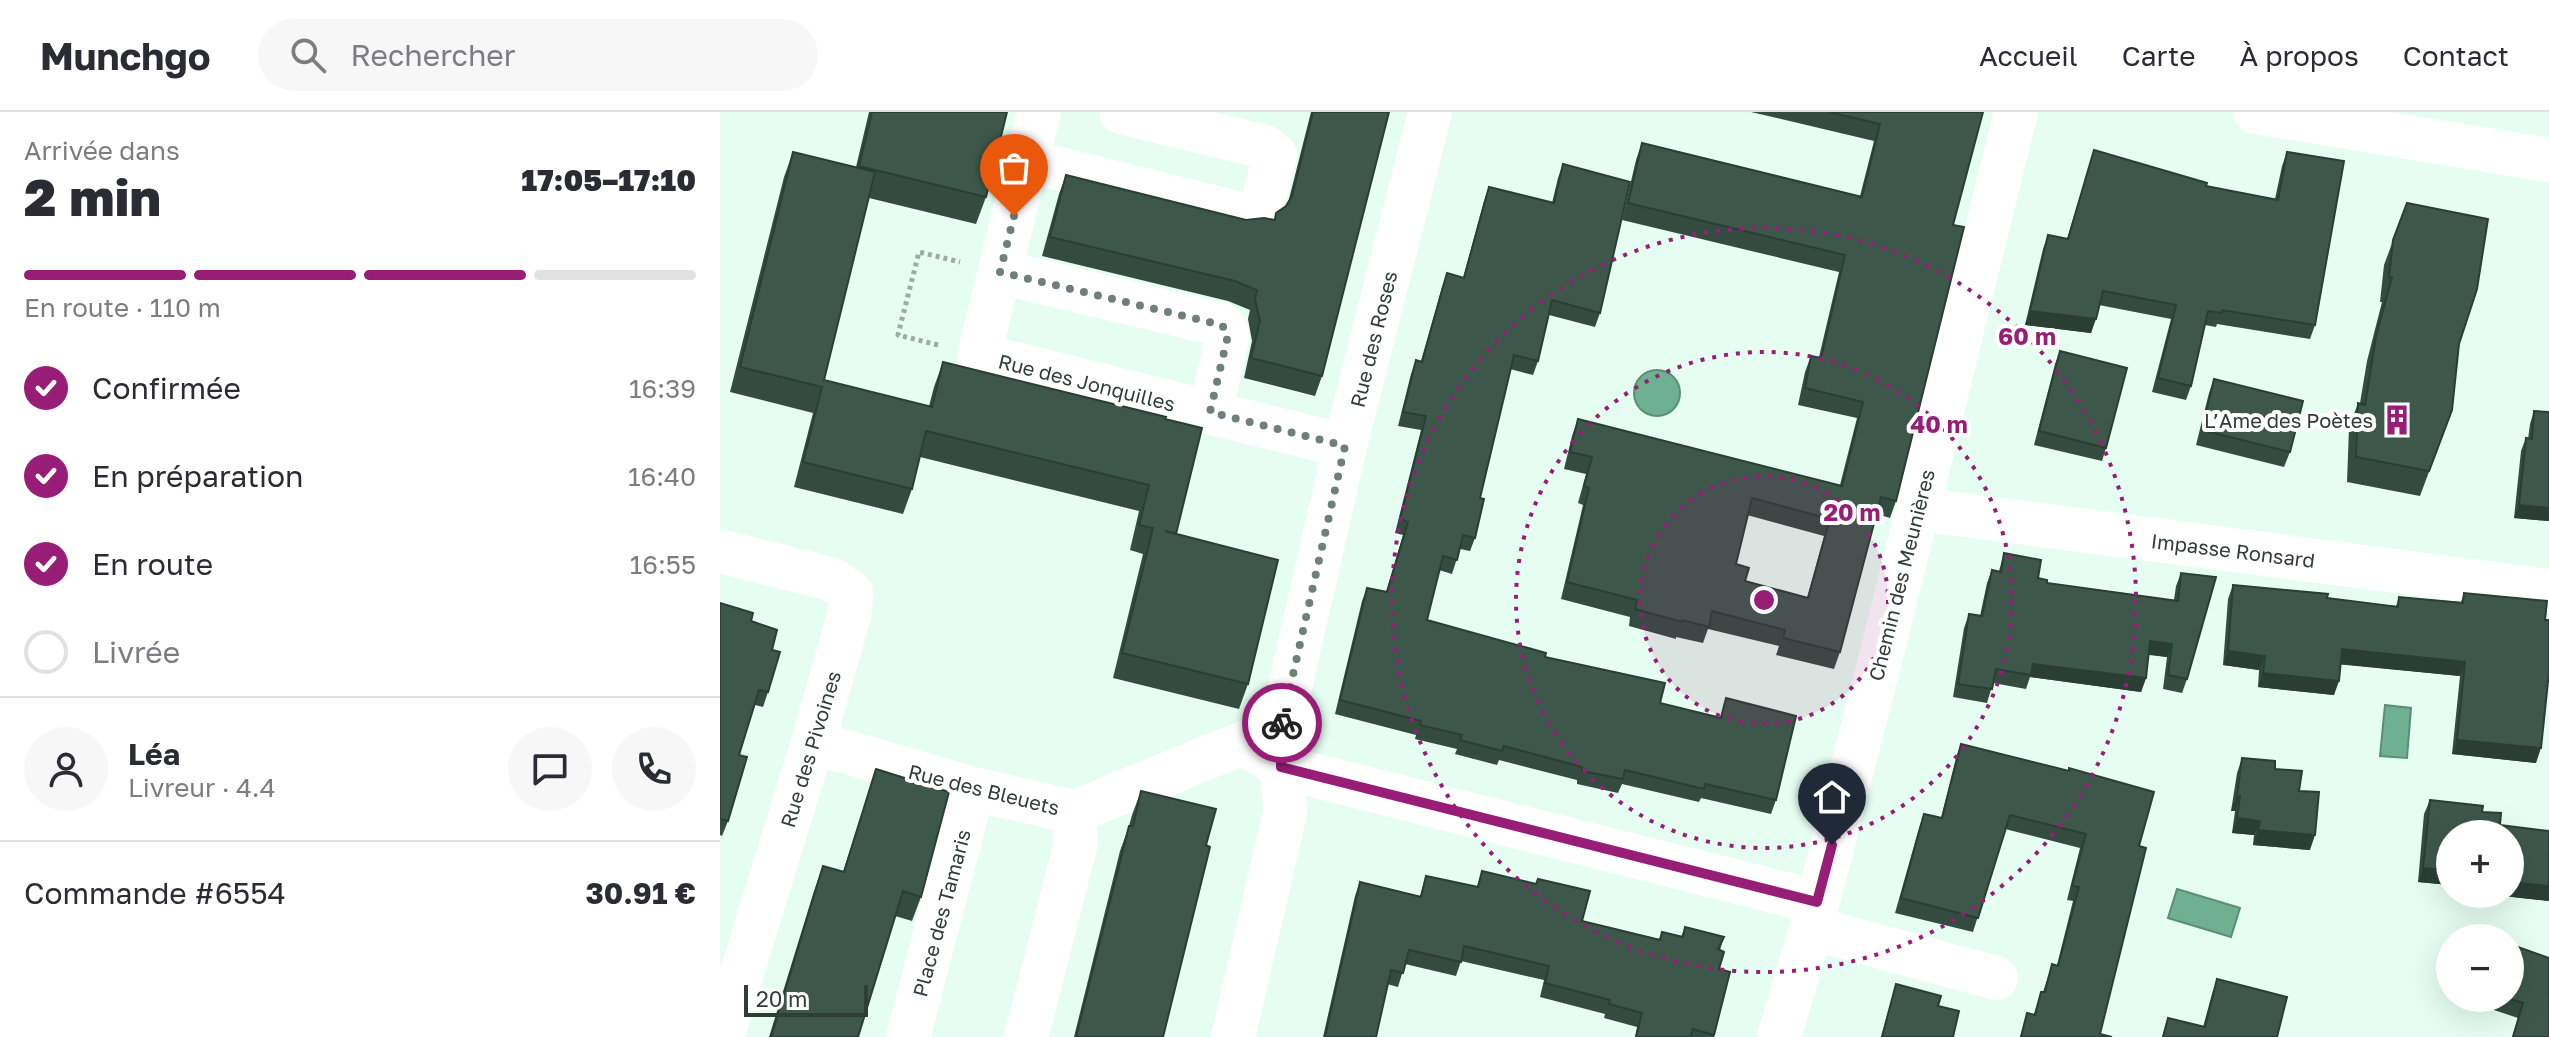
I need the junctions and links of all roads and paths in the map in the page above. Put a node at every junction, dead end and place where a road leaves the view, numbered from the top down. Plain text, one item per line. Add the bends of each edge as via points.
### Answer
1 (1039, 112) edge
2 (1121, 112) edge
3 (1430, 112) edge
4 (2016, 112) edge
5 (2255, 112) edge
6 (2549, 160) edge
7 (1028, 161) junction
8 (1000, 272) junction
9 (979, 355) junction
10 (1210, 412) junction
11 (1345, 446) junction
12 (1918, 509) junction
13 (720, 551) edge
14 (2549, 591) edge
15 (813, 742) junction
16 (1281, 767) junction
17 (973, 789) junction
18 (1074, 812) junction
19 (1814, 915) junction
20 (1996, 978) dead end
21 (722, 1037) edge
22 (908, 1037) edge
23 (1026, 1037) edge
24 (1233, 1037) edge
25 (1779, 1037) edge

1 - 7 street, Rue des Jonquilles
2 - 7 street via 1265,147 1275,155 1261,209 1245,215
3 - 11 street, Rue des Roses
4 - 12 street, Chemin des Meunières
5 - 6 street
7 - 8 street, Rue des Jonquilles
8 - 9 street, Rue des Jonquilles
8 - 9 path via 919,252 915,266 898,335
8 - 10 street via 1222,325 1228,335
9 - 10 street, Rue des Jonquilles
10 - 11 street, Rue des Jonquilles
11 - 16 street, Rue des Roses via 1280,731
12 - 14 street, Impasse Ronsard
12 - 19 street, Chemin des Meunières
13 - 15 street, Rue des Pivoines via 831,579 851,593
15 - 17 street, Rue des Bleuets
15 - 21 street, Rue des Pivoines
16 - 18 street, Rue des Bleuets via 1243,743
16 - 19 street
16 - 24 street, Rue des Roses via 1285,813
17 - 18 street, Rue des Bleuets
17 - 22 street, Place des Tamaris
18 - 23 street via 1076,843
19 - 20 street
19 - 25 street, Chemin des Meunières

